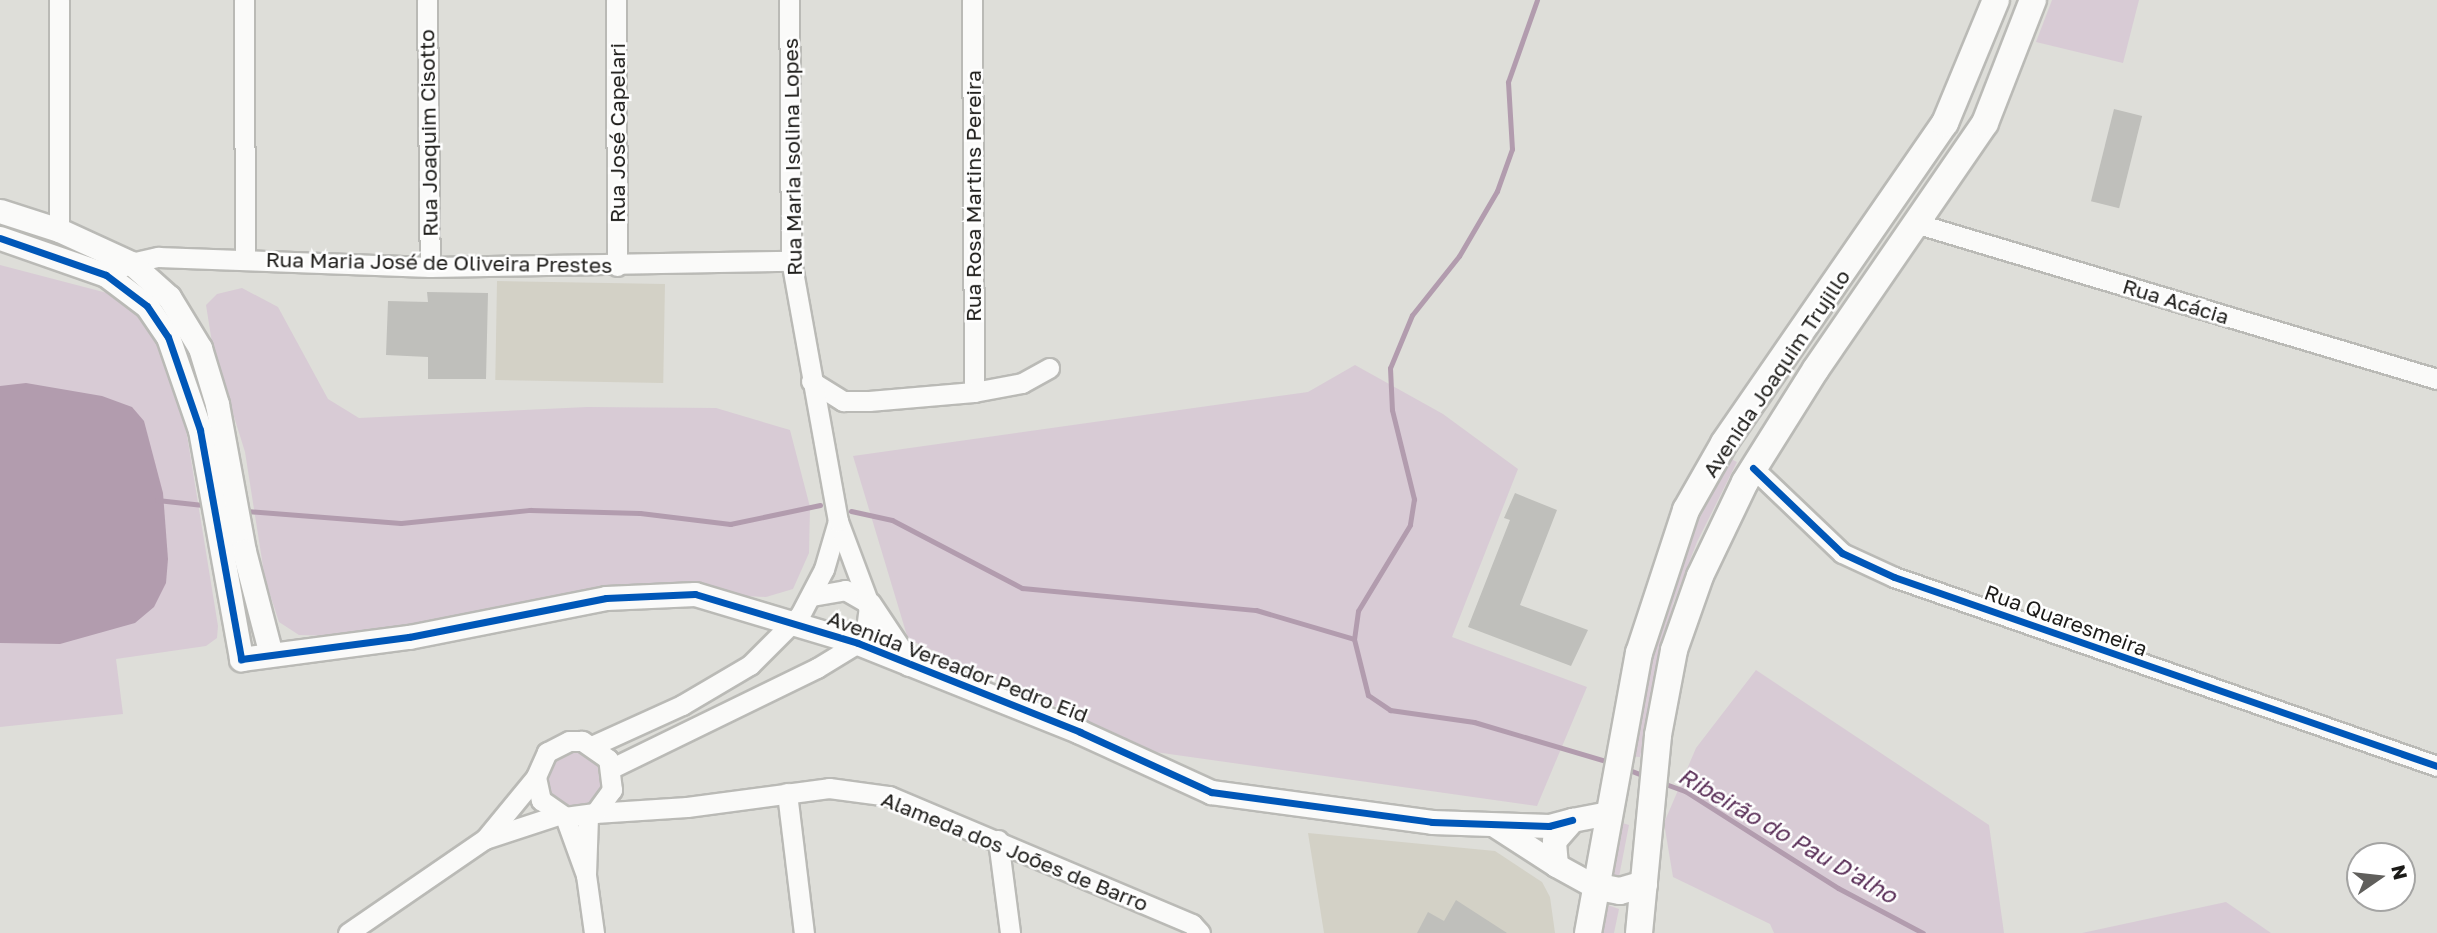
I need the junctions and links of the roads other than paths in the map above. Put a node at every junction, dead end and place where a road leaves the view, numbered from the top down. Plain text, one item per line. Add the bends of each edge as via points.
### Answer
1 (60, 0) edge
2 (244, 0) edge
3 (426, 0) edge
4 (616, 0) edge
5 (789, 0) edge
6 (972, 0) edge
7 (1996, 0) edge
8 (2033, 0) edge
9 (0, 211) edge
10 (1915, 223) junction
11 (59, 230) junction
12 (0, 238) edge
13 (57, 256) junction
14 (245, 259) junction
15 (791, 261) junction
16 (131, 263) junction
17 (617, 266) junction
18 (430, 267) junction
19 (106, 275) junction
20 (1049, 368) dead end
21 (2437, 379) edge
22 (811, 381) junction
23 (974, 393) junction
24 (1753, 468) junction
25 (838, 521) junction
26 (812, 596) junction
27 (869, 604) junction
28 (794, 622) junction
29 (858, 643) junction
30 (271, 655) junction
31 (909, 664) junction
32 (702, 694) junction
33 (715, 719) junction
34 (593, 745) junction
35 (2437, 766) edge
36 (612, 768) junction
37 (536, 777) junction
38 (612, 790) junction
39 (787, 793) junction
40 (1609, 805) junction
41 (657, 810) junction
42 (591, 815) junction
43 (562, 816) junction
44 (1649, 816) junction
45 (1572, 820) junction
46 (1493, 825) junction
47 (485, 839) junction
48 (998, 840) junction
49 (1556, 865) junction
50 (586, 875) junction
51 (1644, 884) junction
52 (1594, 886) junction
53 (379, 923) edge
54 (348, 933) edge
55 (594, 933) edge
56 (804, 933) edge
57 (1010, 933) edge
58 (1200, 933) edge
59 (1588, 933) edge
60 (1639, 933) edge

1 - 11 street
2 - 14 street
3 - 18 street, Rua Joaquim Cisotto
4 - 17 street, Rua José Capelari
5 - 15 street, Rua Maria Isolina Lopes
6 - 23 street, Rua Rosa Martins Pereira
7 - 40 main road, Avenida Joaquim Trujillo via 1945,123 1731,432 1686,510 1639,653
8 - 10 main road, Avenida Joaquim Trujillo via 1984,123
9 - 11 street
10 - 21 street, Rua Acácia
10 - 24 main road, Avenida Joaquim Trujillo
11 - 13 street
11 - 16 street
12 - 13 street
13 - 19 street
14 - 16 street, Rua Maria José de Oliveira Prestes via 158,257
14 - 18 street, Rua Maria José de Oliveira Prestes
15 - 17 street, Rua Maria José de Oliveira Prestes
15 - 22 street, Rua Maria Isolina Lopes
16 - 19 street, Rua Maria José de Oliveira Prestes
16 - 30 street via 169,297 200,348 217,404 244,551
17 - 18 street, Rua Maria José de Oliveira Prestes
19 - 30 street, Avenida Vereador Pedro Eid via 147,306 168,337 200,430 241,659
20 - 23 street via 1022,383
22 - 23 street via 843,401
22 - 25 street, Rua Maria Isolina Lopes
24 - 35 street, Rua Quaresmeira via 1842,553 1894,577
24 - 44 main road, Avenida Joaquim Trujillo via 1700,576 1674,650
25 - 26 street
25 - 27 street, Rua Maria Isolina Lopes
26 - 27 street via 845,590
26 - 28 street
27 - 29 street via 866,630
27 - 31 street
28 - 29 street, Avenida Vereador Pedro Eid
28 - 30 street, Avenida Vereador Pedro Eid via 695,594 653,593 409,637
28 - 32 street via 750,665
29 - 31 street, Avenida Vereador Pedro Eid
29 - 33 street
31 - 46 street, Avenida Vereador Pedro Eid via 1080,732 1211,792 1432,822
32 - 33 street
32 - 34 street
33 - 36 street
34 - 36 street
34 - 37 street via 557,744 541,759
36 - 38 street
37 - 43 street via 541,800
37 - 47 street
38 - 41 street
38 - 42 street
39 - 41 street, Alameda dos Joões de Barro
39 - 48 street, Alameda dos Joões de Barro via 829,788 889,796
39 - 56 street
40 - 44 main road
40 - 45 street, Avenida Vereador Pedro Eid
40 - 52 main road, Avenida Joaquim Trujillo
41 - 42 street, Alameda dos Joões de Barro
42 - 43 street
42 - 50 street
43 - 47 street
43 - 50 street
44 - 51 main road, Avenida Joaquim Trujillo
45 - 46 street, Avenida Vereador Pedro Eid via 1549,826
45 - 49 street via 1554,841
46 - 49 street, Avenida Vereador Pedro Eid
47 - 53 street
48 - 57 street
48 - 58 street, Alameda dos Joões de Barro via 1192,924
49 - 52 street, Avenida Vereador Pedro Eid
50 - 55 street
51 - 52 main road via 1620,891
51 - 60 main road, Avenida Joaquim Trujillo
52 - 59 main road, Avenida Joaquim Trujillo
53 - 54 street

